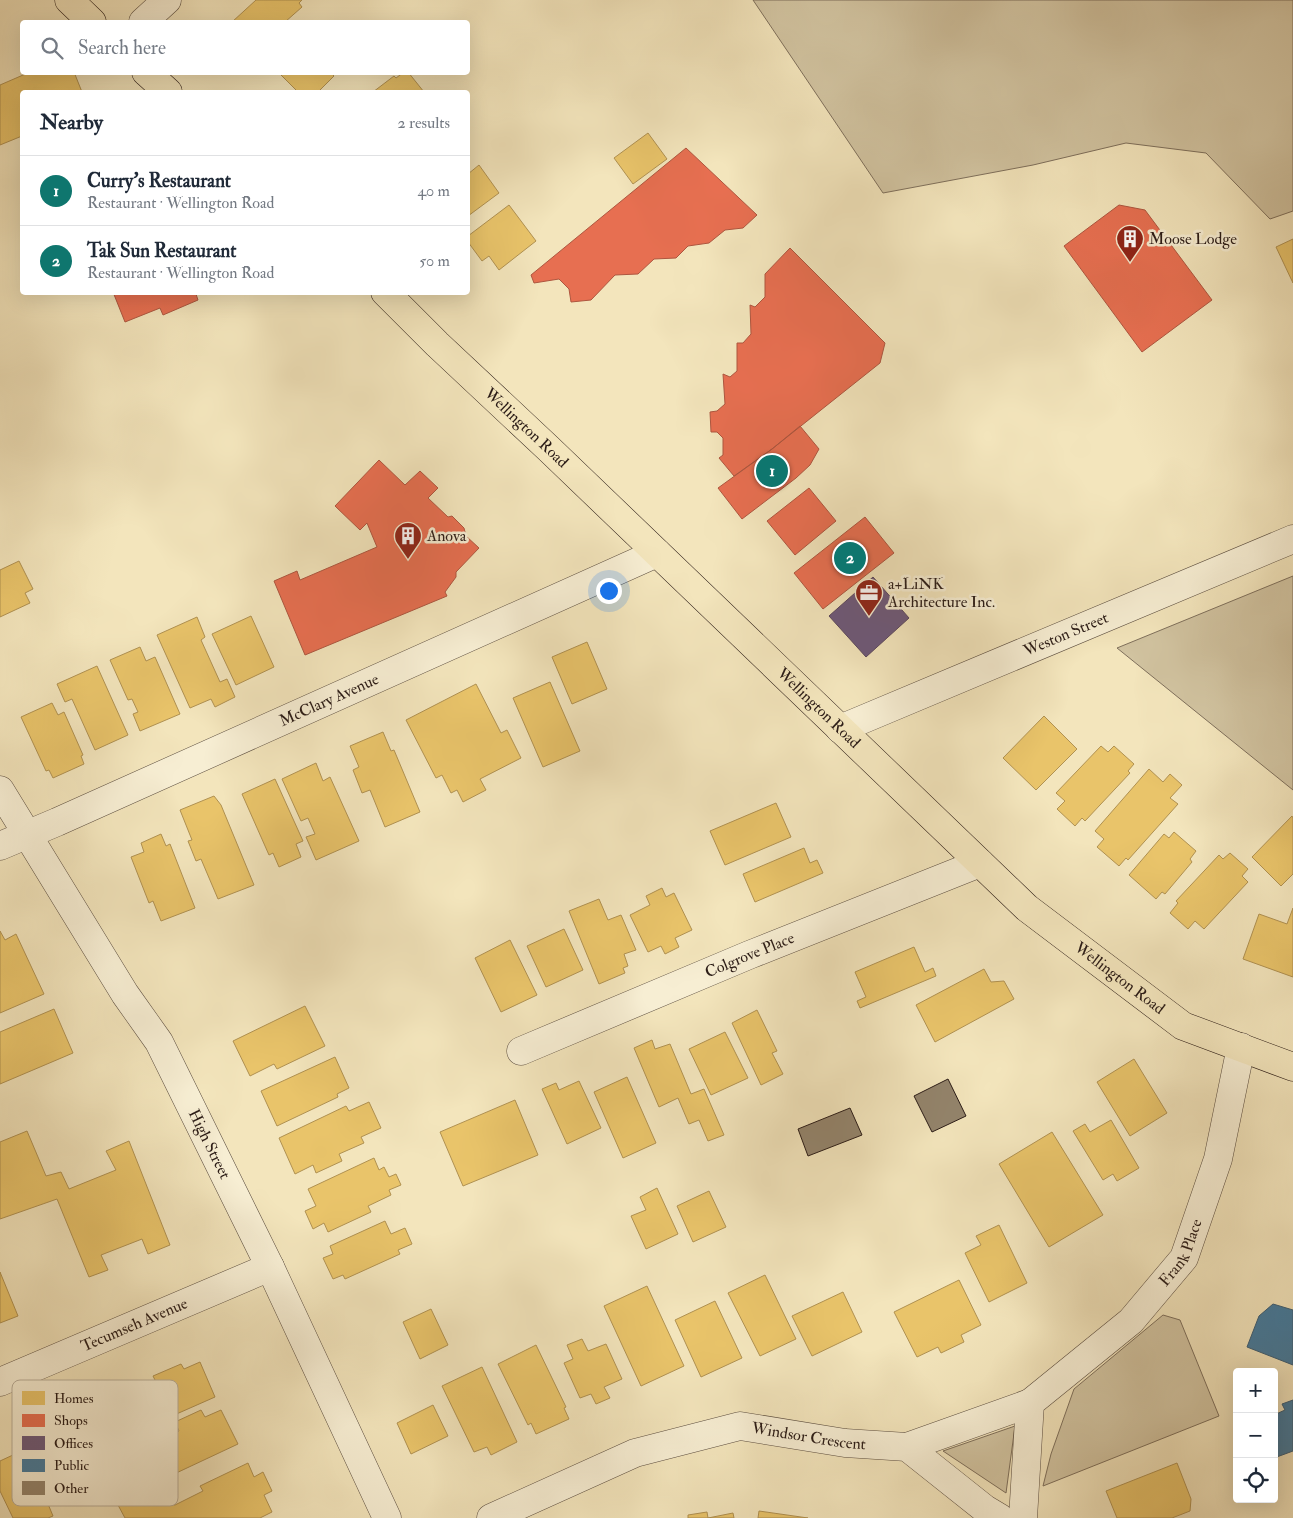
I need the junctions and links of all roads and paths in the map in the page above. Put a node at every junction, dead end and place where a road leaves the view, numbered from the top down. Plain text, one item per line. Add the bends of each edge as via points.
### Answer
1 (69, 0) edge
2 (166, 0) edge
3 (90, 20) edge
4 (145, 20) edge
5 (149, 75) edge
6 (166, 90) edge
7 (388, 295) edge
8 (1293, 539) edge
9 (658, 553) junction
10 (840, 729) junction
11 (0, 790) edge
12 (27, 835) junction
13 (0, 846) edge
14 (980, 863) junction
15 (1241, 1047) junction
16 (521, 1051) dead end
17 (1293, 1067) edge
18 (270, 1267) junction
19 (0, 1382) edge
20 (1030, 1403) junction
21 (907, 1447) junction
22 (387, 1518) edge
23 (491, 1518) edge
24 (1000, 1518) edge
25 (1023, 1518) edge

1 - 3 main road
2 - 4 street
5 - 6 main road
7 - 9 main road, Wellington Road
8 - 10 street, Weston Street
9 - 10 main road, Wellington Road
9 - 12 street, McClary Avenue
10 - 14 main road, Wellington Road
11 - 12 street, High Street
12 - 13 street, McClary Avenue
12 - 18 street, High Street via 125,994 159,1042
14 - 15 main road, Wellington Road via 1027,908 1183,1026
14 - 16 street, Colgrove Place
15 - 17 main road, Wellington Road
15 - 20 street, Frank Place via 1218,1159 1184,1258 1130,1321
18 - 19 street, Tecumseh Avenue
18 - 22 street, High Street
20 - 21 street, Frank Place
20 - 25 street
21 - 23 street, Windsor Crescent via 846,1443 740,1426 635,1453
21 - 24 street

